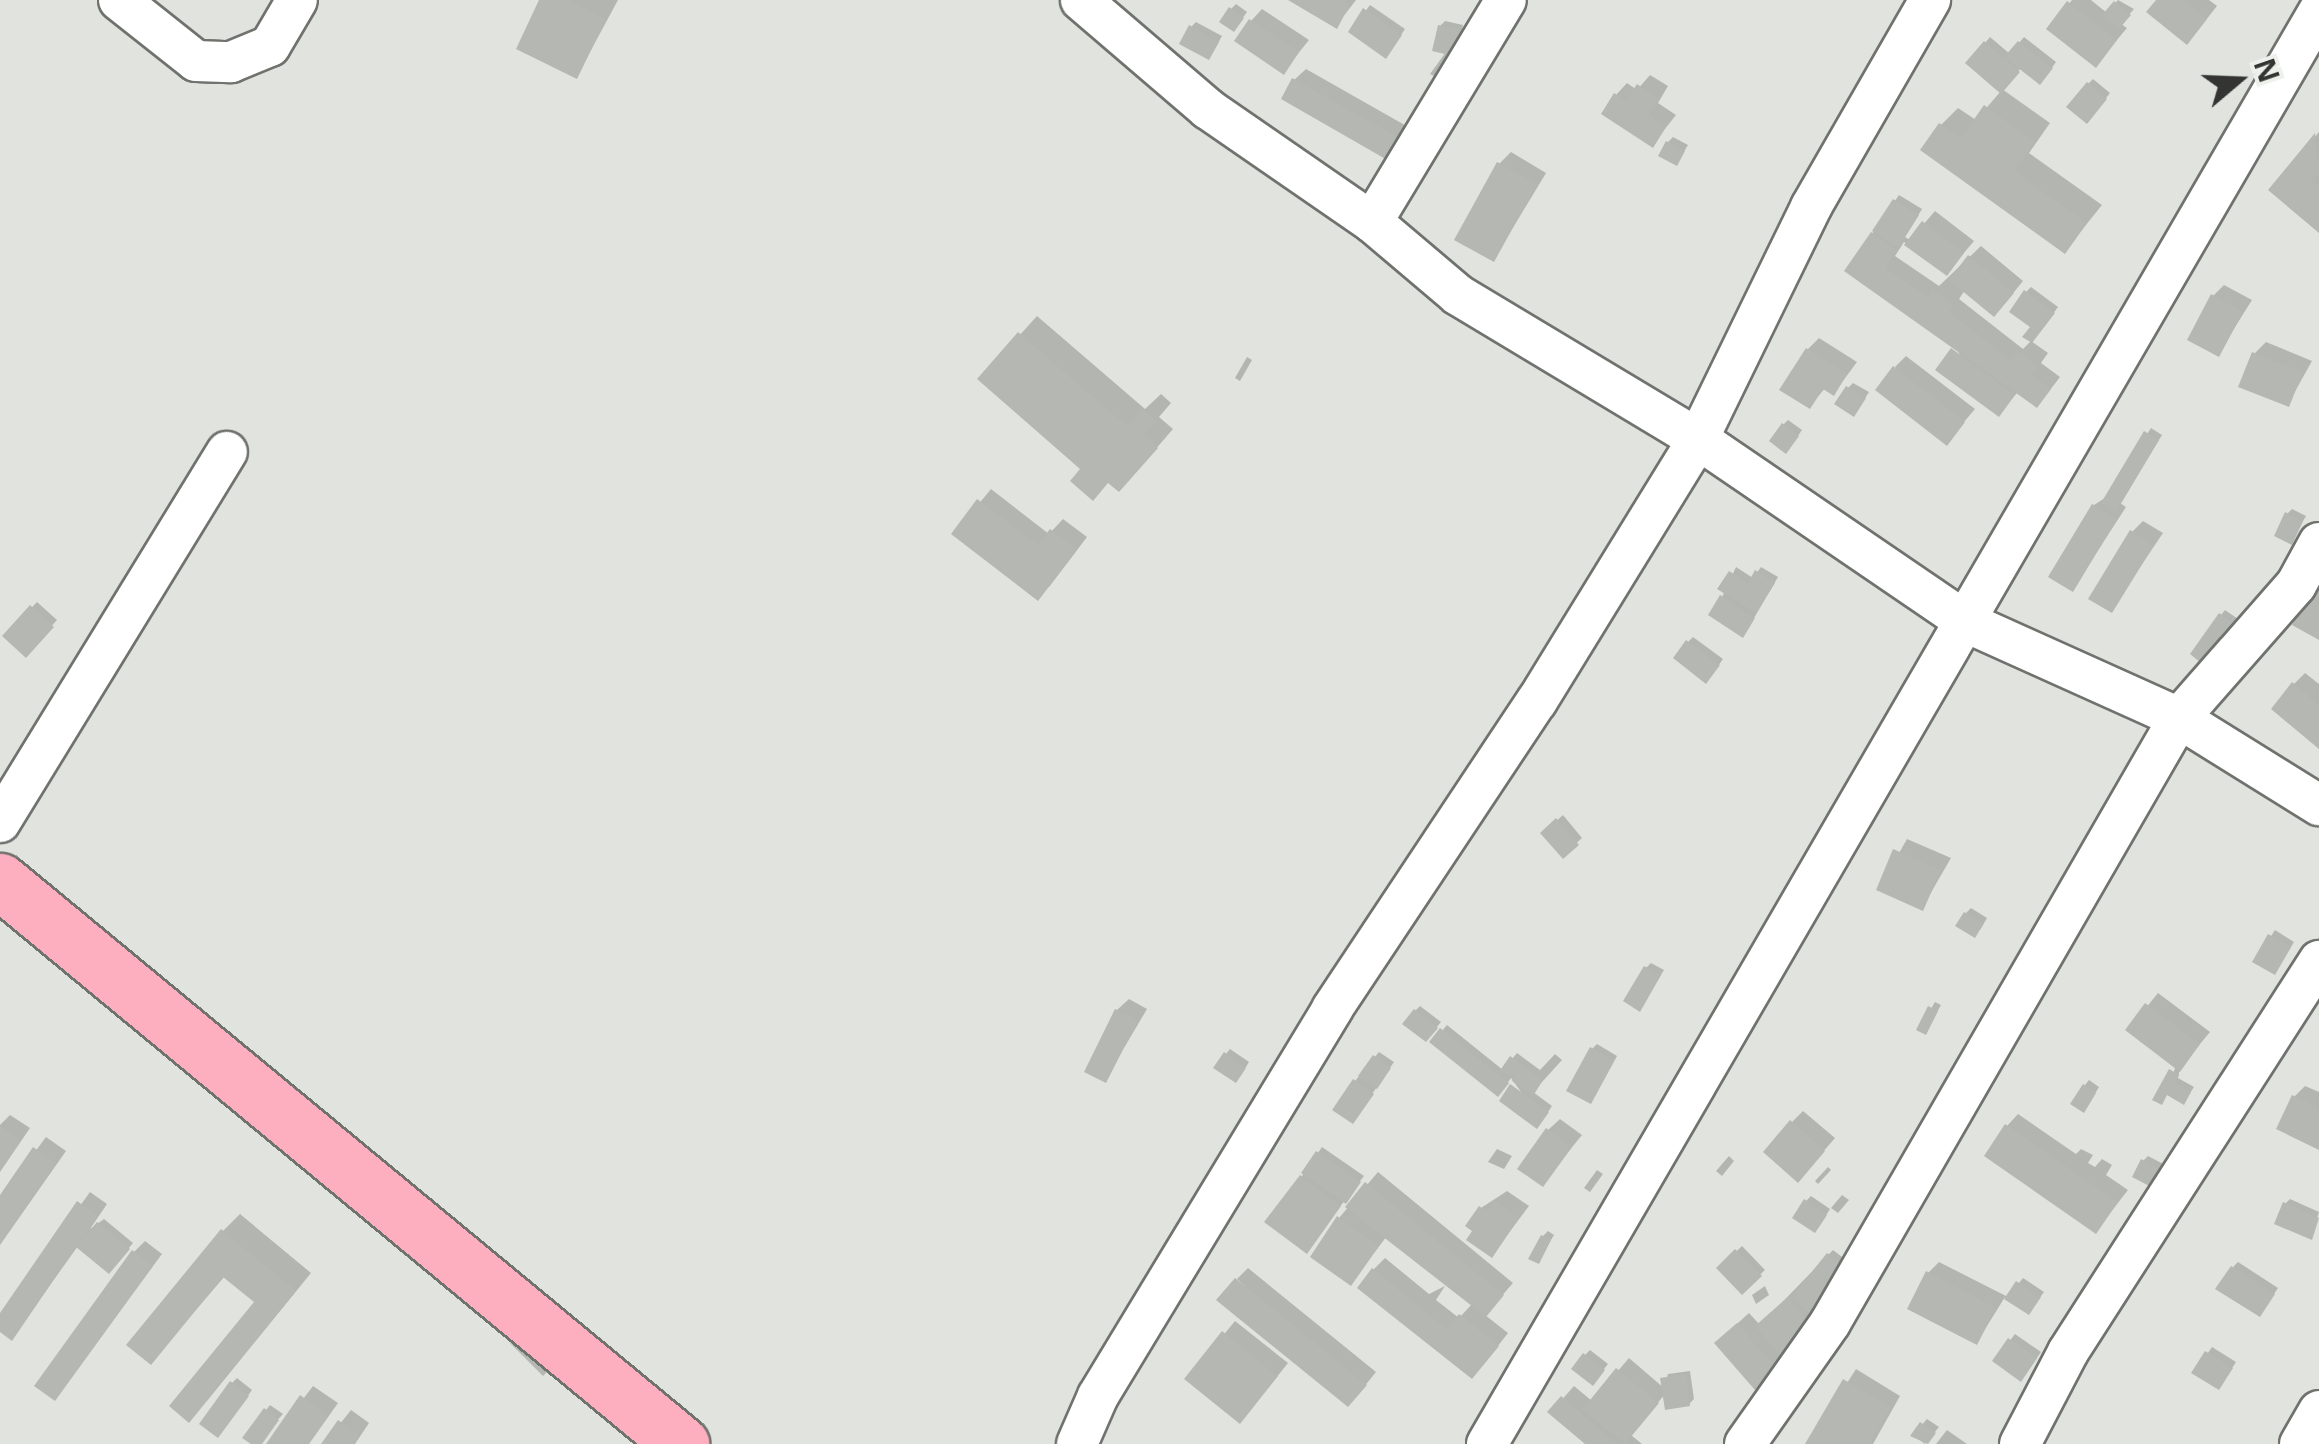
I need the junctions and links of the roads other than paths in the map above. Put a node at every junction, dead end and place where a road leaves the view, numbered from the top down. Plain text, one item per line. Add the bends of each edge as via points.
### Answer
1 (119, 0) edge
2 (297, 0) edge
3 (1506, 0) edge
4 (1930, 0) edge
5 (1102, 6) edge
6 (2319, 11) edge
7 (1372, 222) junction
8 (1698, 439) junction
9 (228, 452) dead end
10 (2319, 543) edge
11 (1968, 623) junction
12 (2179, 718) junction
13 (2319, 804) edge
14 (0, 822) edge
15 (0, 881) edge
16 (2319, 961) edge
17 (2319, 1412) edge
18 (680, 1444) edge
19 (1078, 1444) edge
20 (1487, 1444) edge
21 (1745, 1444) edge
22 (2020, 1444) edge
23 (2300, 1444) edge

1 - 2 street via 196,61 230,62 270,46
3 - 7 street
4 - 8 street via 1811,207
5 - 7 street via 1208,109
6 - 11 street
7 - 8 street via 1458,294
8 - 11 street
8 - 19 street via 1538,701 1332,1009 1098,1396
9 - 14 street
10 - 12 street via 2296,585
11 - 12 street
11 - 20 street via 1714,1046
12 - 13 street
12 - 21 street via 1830,1323
15 - 18 highway
16 - 22 street via 2068,1352
17 - 23 street

